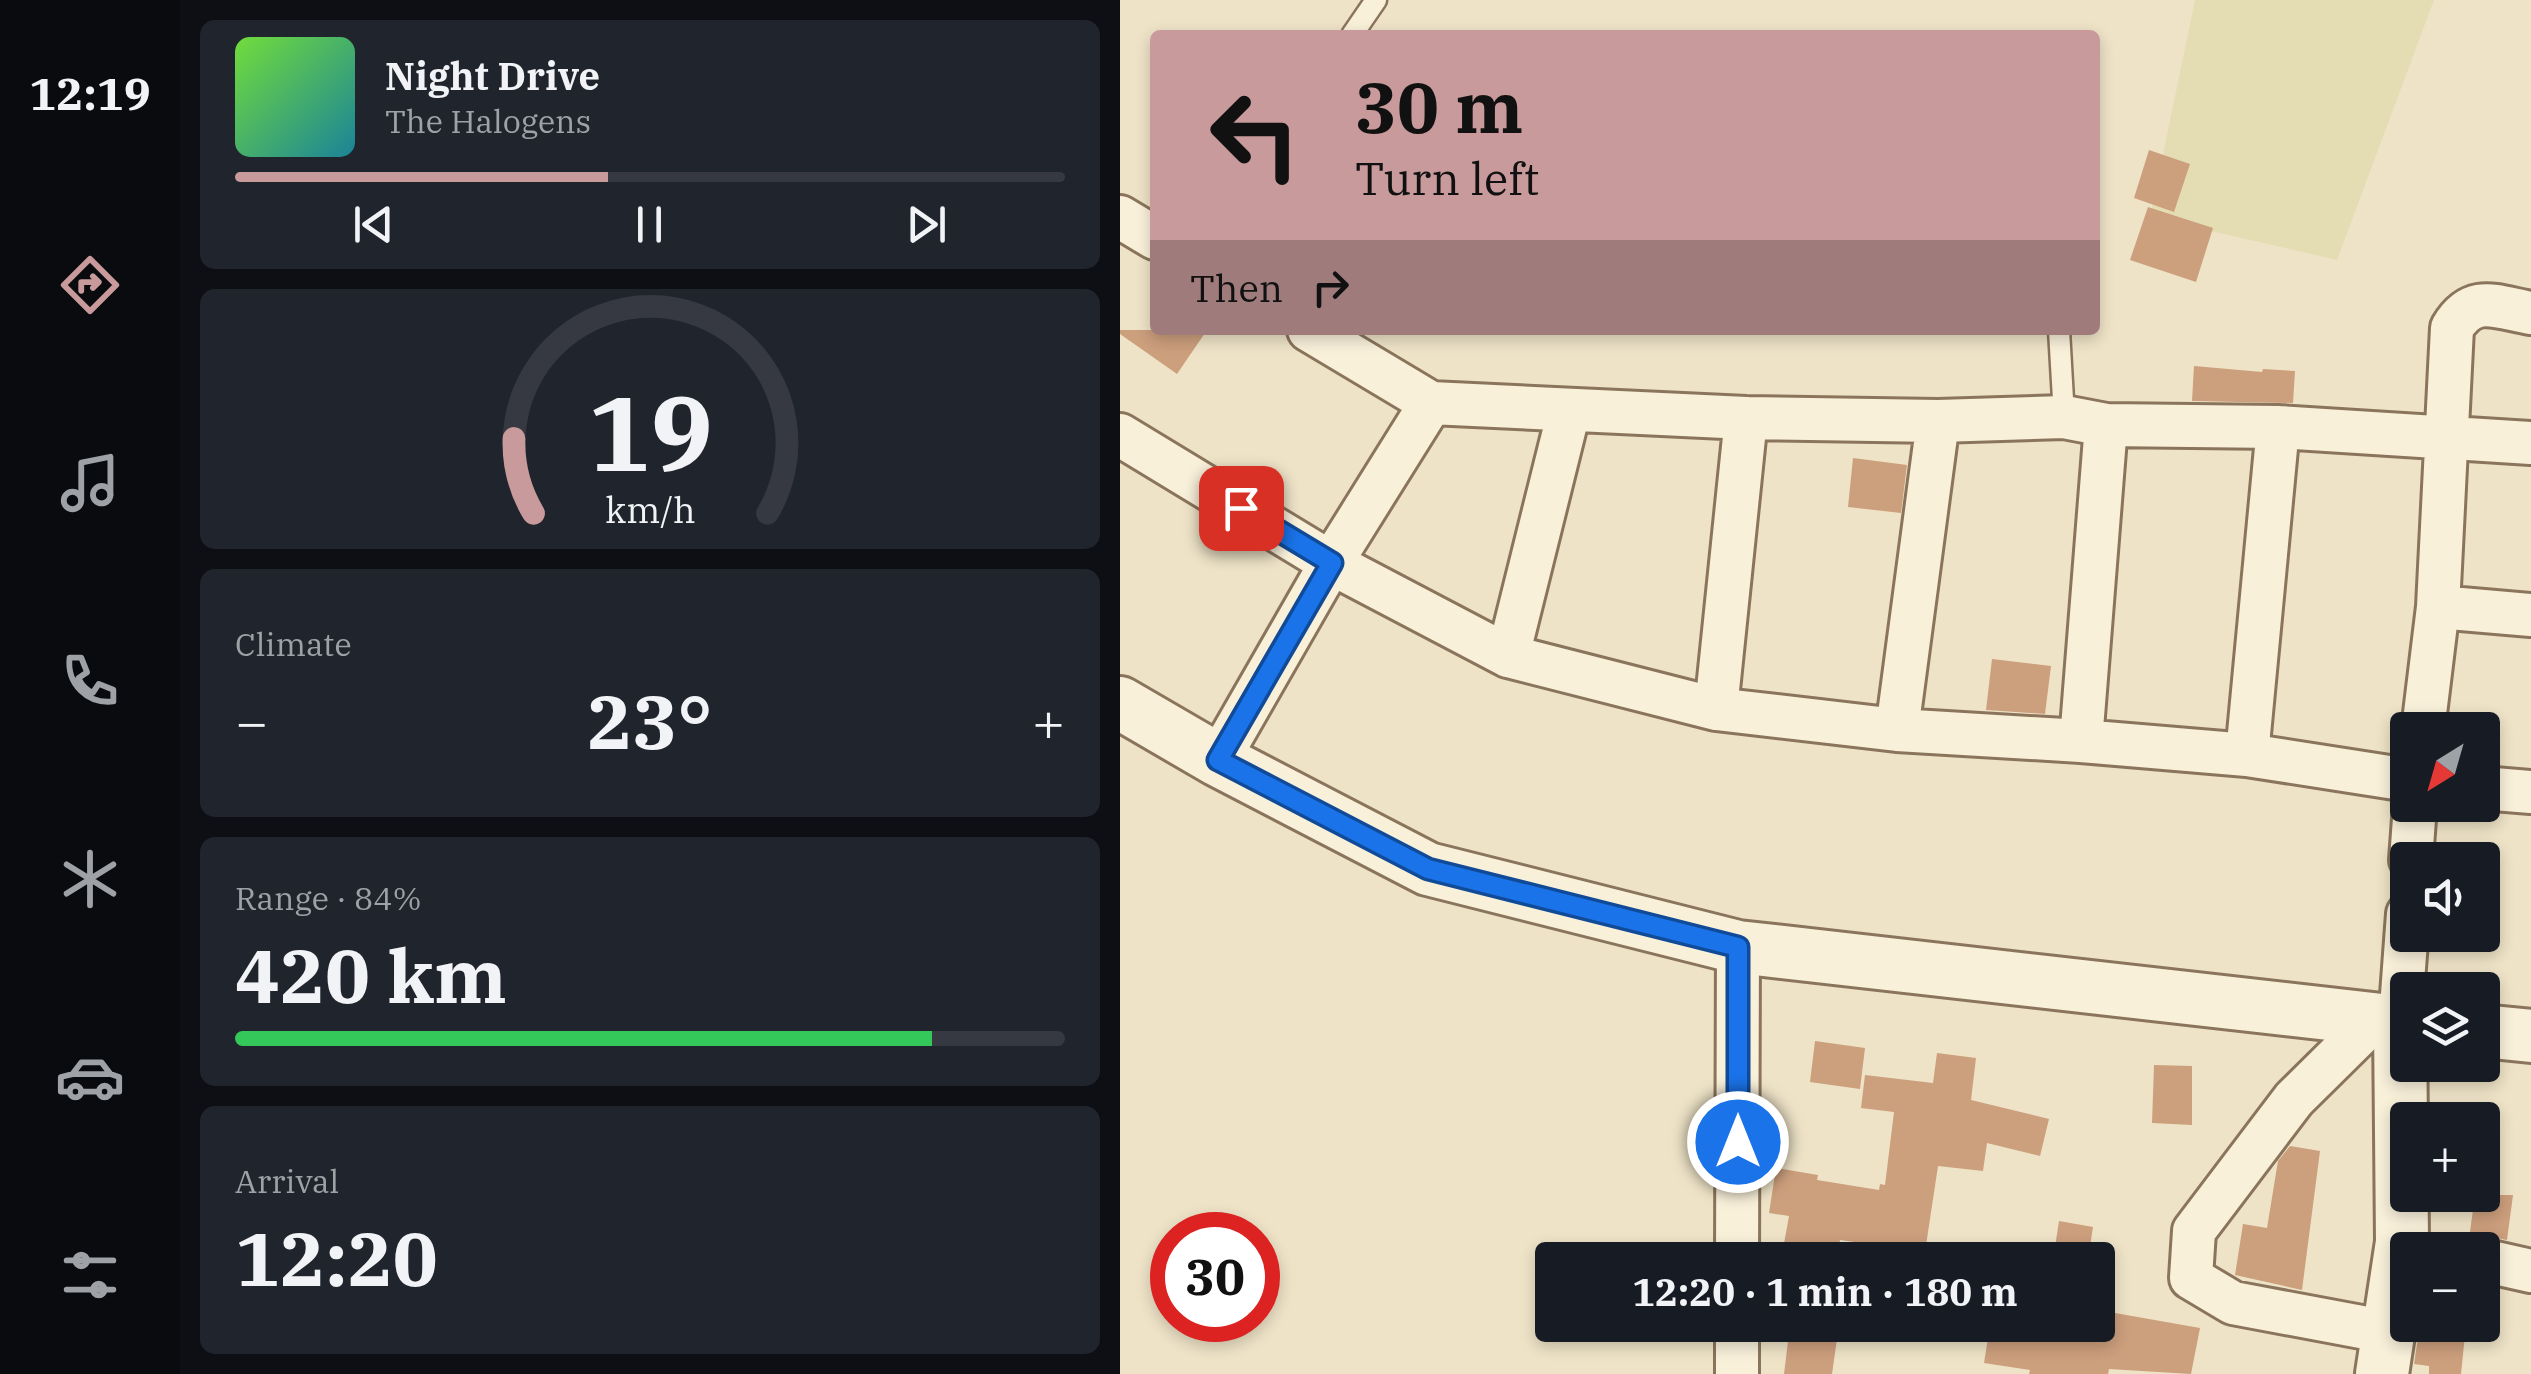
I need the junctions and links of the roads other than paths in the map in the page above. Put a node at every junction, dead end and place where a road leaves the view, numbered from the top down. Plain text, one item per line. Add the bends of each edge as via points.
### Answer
1 (1376, 0) edge
2 (1355, 30) edge
3 (1120, 217) edge
4 (1150, 235) edge
5 (2531, 313) edge
6 (1317, 335) edge
7 (2059, 335) edge
8 (1431, 403) junction
9 (1569, 412) junction
10 (2064, 416) junction
11 (1746, 418) junction
12 (1938, 421) junction
13 (2106, 425) junction
14 (2278, 427) junction
15 (1120, 435) edge
16 (2448, 439) junction
17 (2531, 444) edge
18 (1332, 563) junction
19 (2438, 607) junction
20 (2531, 614) edge
21 (1508, 656) junction
22 (1120, 703) edge
23 (1716, 709) junction
24 (2425, 712) edge
25 (1897, 730) junction
26 (2080, 741) junction
27 (2248, 755) junction
28 (1218, 760) junction
29 (2390, 777) edge
30 (2500, 789) edge
31 (2531, 792) edge
32 (1738, 947) junction
33 (2390, 1021) edge
34 (2390, 1024) edge
35 (2500, 1033) edge
36 (2531, 1036) edge
37 (2401, 1082) edge
38 (2417, 1232) edge
39 (1737, 1242) edge
40 (2500, 1264) edge
41 (2531, 1271) edge
42 (1737, 1342) edge
43 (2385, 1353) edge
44 (1737, 1374) edge

1 - 2 lane
3 - 4 street
5 - 16 street via 2479,304 2462,311 2452,328
6 - 8 street
7 - 10 lane
8 - 9 street
8 - 18 street
9 - 11 street
9 - 21 street
10 - 12 street
10 - 13 street
11 - 12 street
11 - 23 street
12 - 25 street
13 - 14 street
13 - 26 street
14 - 16 street
14 - 27 street
15 - 18 street
16 - 17 street
16 - 19 street
18 - 21 street
18 - 28 street
19 - 20 street
19 - 24 street
21 - 23 street
22 - 28 street
23 - 25 street
25 - 26 street
26 - 27 street
27 - 29 street
28 - 32 street via 1428,869
30 - 31 street
32 - 33 street
32 - 39 street
34 - 43 street via 2294,1099 2194,1231 2191,1278 2233,1303
35 - 36 street
37 - 38 street
40 - 41 street
42 - 44 street

